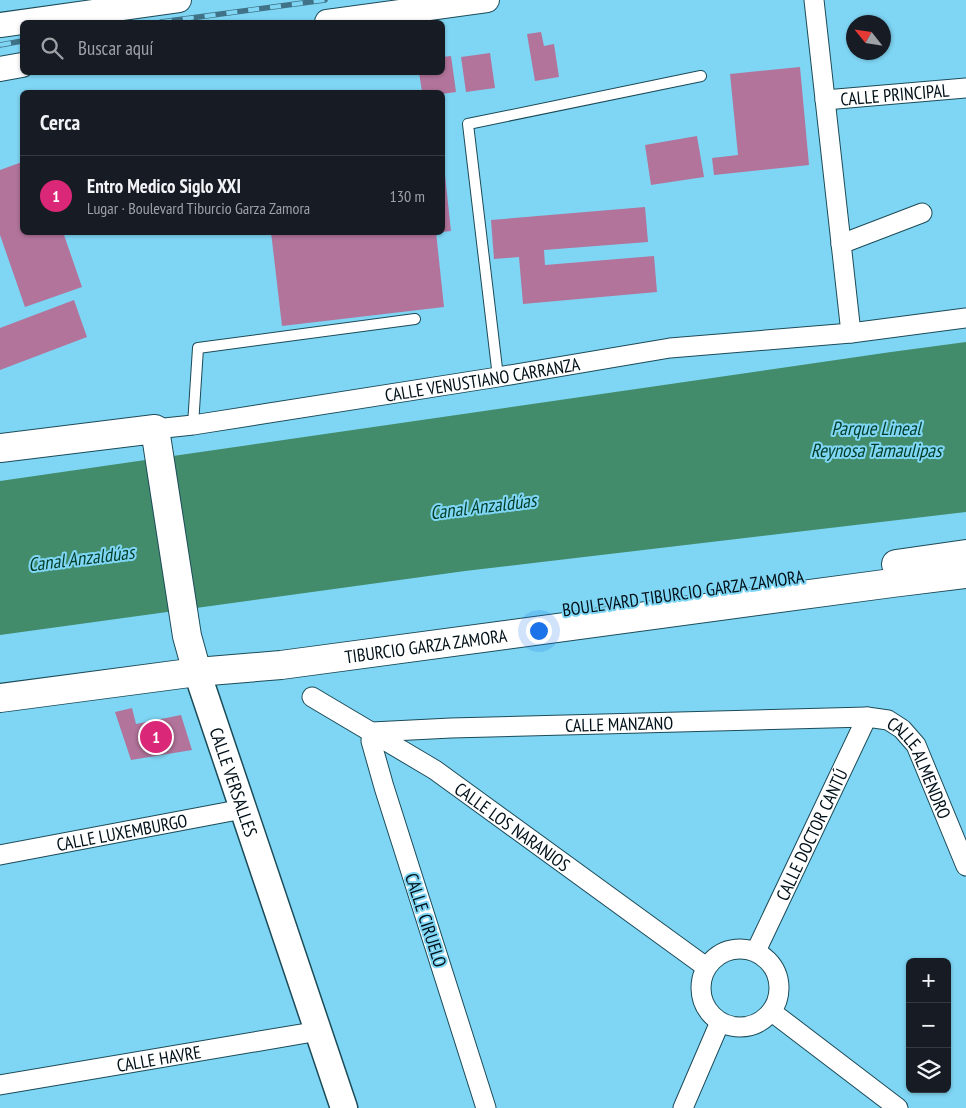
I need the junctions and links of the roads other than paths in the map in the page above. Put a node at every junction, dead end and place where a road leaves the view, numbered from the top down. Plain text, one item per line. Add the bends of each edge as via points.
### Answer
1 (179, 0) edge
2 (487, 0) edge
3 (814, 0) edge
4 (36, 20) edge
5 (342, 20) edge
6 (20, 22) edge
7 (0, 25) edge
8 (20, 65) edge
9 (0, 68) edge
10 (701, 76) dead end
11 (966, 88) edge
12 (825, 100) junction
13 (922, 213) dead end
14 (841, 244) junction
15 (966, 318) edge
16 (415, 319) dead end
17 (851, 333) junction
18 (498, 377) junction
19 (193, 425) junction
20 (156, 439) junction
21 (0, 448) edge
22 (966, 554) edge
23 (966, 574) edge
24 (192, 655) junction
25 (312, 697) dead end
26 (0, 698) edge
27 (867, 717) junction
28 (372, 732) junction
29 (243, 810) junction
30 (0, 855) edge
31 (966, 866) edge
32 (756, 951) junction
33 (706, 967) junction
34 (772, 1012) junction
35 (720, 1022) junction
36 (319, 1031) junction
37 (0, 1085) edge
38 (344, 1108) edge
39 (486, 1108) edge
40 (683, 1108) edge
41 (898, 1108) edge

1 - 4 street
2 - 5 street
3 - 12 street
6 - 7 street
8 - 9 street
10 - 18 lane via 468,124
11 - 12 street, CALLE PRINCIPAL
12 - 14 street
13 - 14 street
14 - 17 street
15 - 17 street, CALLE VENUSTIANO CARRANZA
16 - 19 lane via 198,348
17 - 18 street, CALLE VENUSTIANO CARRANZA via 670,348
18 - 19 street, CALLE VENUSTIANO CARRANZA
19 - 20 street, CALLE VENUSTIANO CARRANZA
20 - 21 main road, CALLE VENUSTIANO CARRANZA
20 - 24 main road, CALLE VERSALLES
22 - 24 main road, BOULEVARD TIBURCIO GARZA ZAMORA via 263,649
23 - 24 main road, TIBURCIO GARZA ZAMORA via 291,664
24 - 26 main road, BOULEVARD TIBURCIO GARZA ZAMORA
24 - 29 main road, CALLE VERSALLES
25 - 28 street, CALLE LOS NARANJOS
27 - 28 street, CALLE MANZANO
27 - 31 street, CALLE ALMENDRO via 888,720 902,729 916,745
27 - 32 street, CALLE DOCTOR CANTÚ
28 - 33 street, CALLE LOS NARANJOS via 436,770
28 - 39 street, CALLE CIRUELO via 370,741
29 - 30 street, CALLE LUXEMBURGO
29 - 36 main road, CALLE VERSALLES
32 - 33 street via 738,948 720,953
32 - 34 street via 771,963 779,980 778,999
33 - 35 street via 701,980 701,996 707,1011
34 - 35 street via 758,1023 745,1027 732,1027
34 - 41 street
35 - 40 street
36 - 37 street, CALLE HAVRE
36 - 38 main road, CALLE VERSALLES

